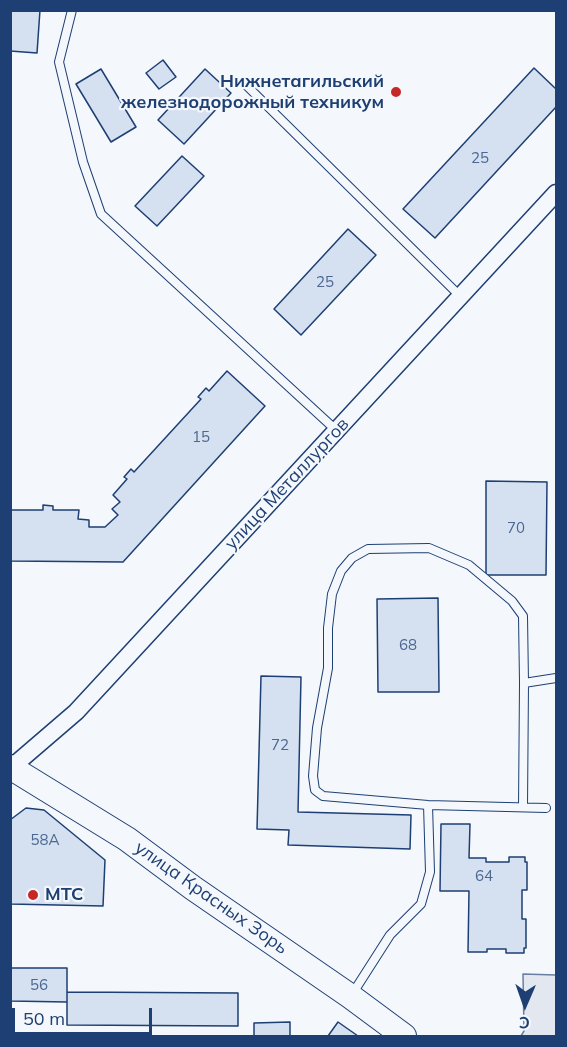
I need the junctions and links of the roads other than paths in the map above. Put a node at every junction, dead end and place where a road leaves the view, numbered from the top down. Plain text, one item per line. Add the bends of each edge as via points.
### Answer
1 (72, 10) edge
2 (246, 85) dead end
3 (556, 193) edge
4 (461, 297) junction
5 (337, 431) junction
6 (556, 678) edge
7 (524, 683) junction
8 (11, 768) edge
9 (428, 805) junction
10 (523, 807) junction
11 (546, 808) dead end
12 (350, 996) junction
13 (404, 1036) edge

1 - 5 lane via 59,62 83,162 101,214
2 - 4 lane
3 - 4 street, улица Металлургов
4 - 5 street, улица Металлургов
5 - 8 street, улица Металлургов via 76,712
6 - 7 lane
7 - 9 lane via 523,616 512,601 469,565 429,548 368,549 352,558 341,571 332,594 328,668 317,728 315,789 323,796
7 - 10 lane
8 - 12 main road, улица Красных Зорь via 127,839
9 - 10 lane
9 - 12 lane via 430,872 421,904 390,935
10 - 11 lane
12 - 13 main road, улица Красных Зорь

